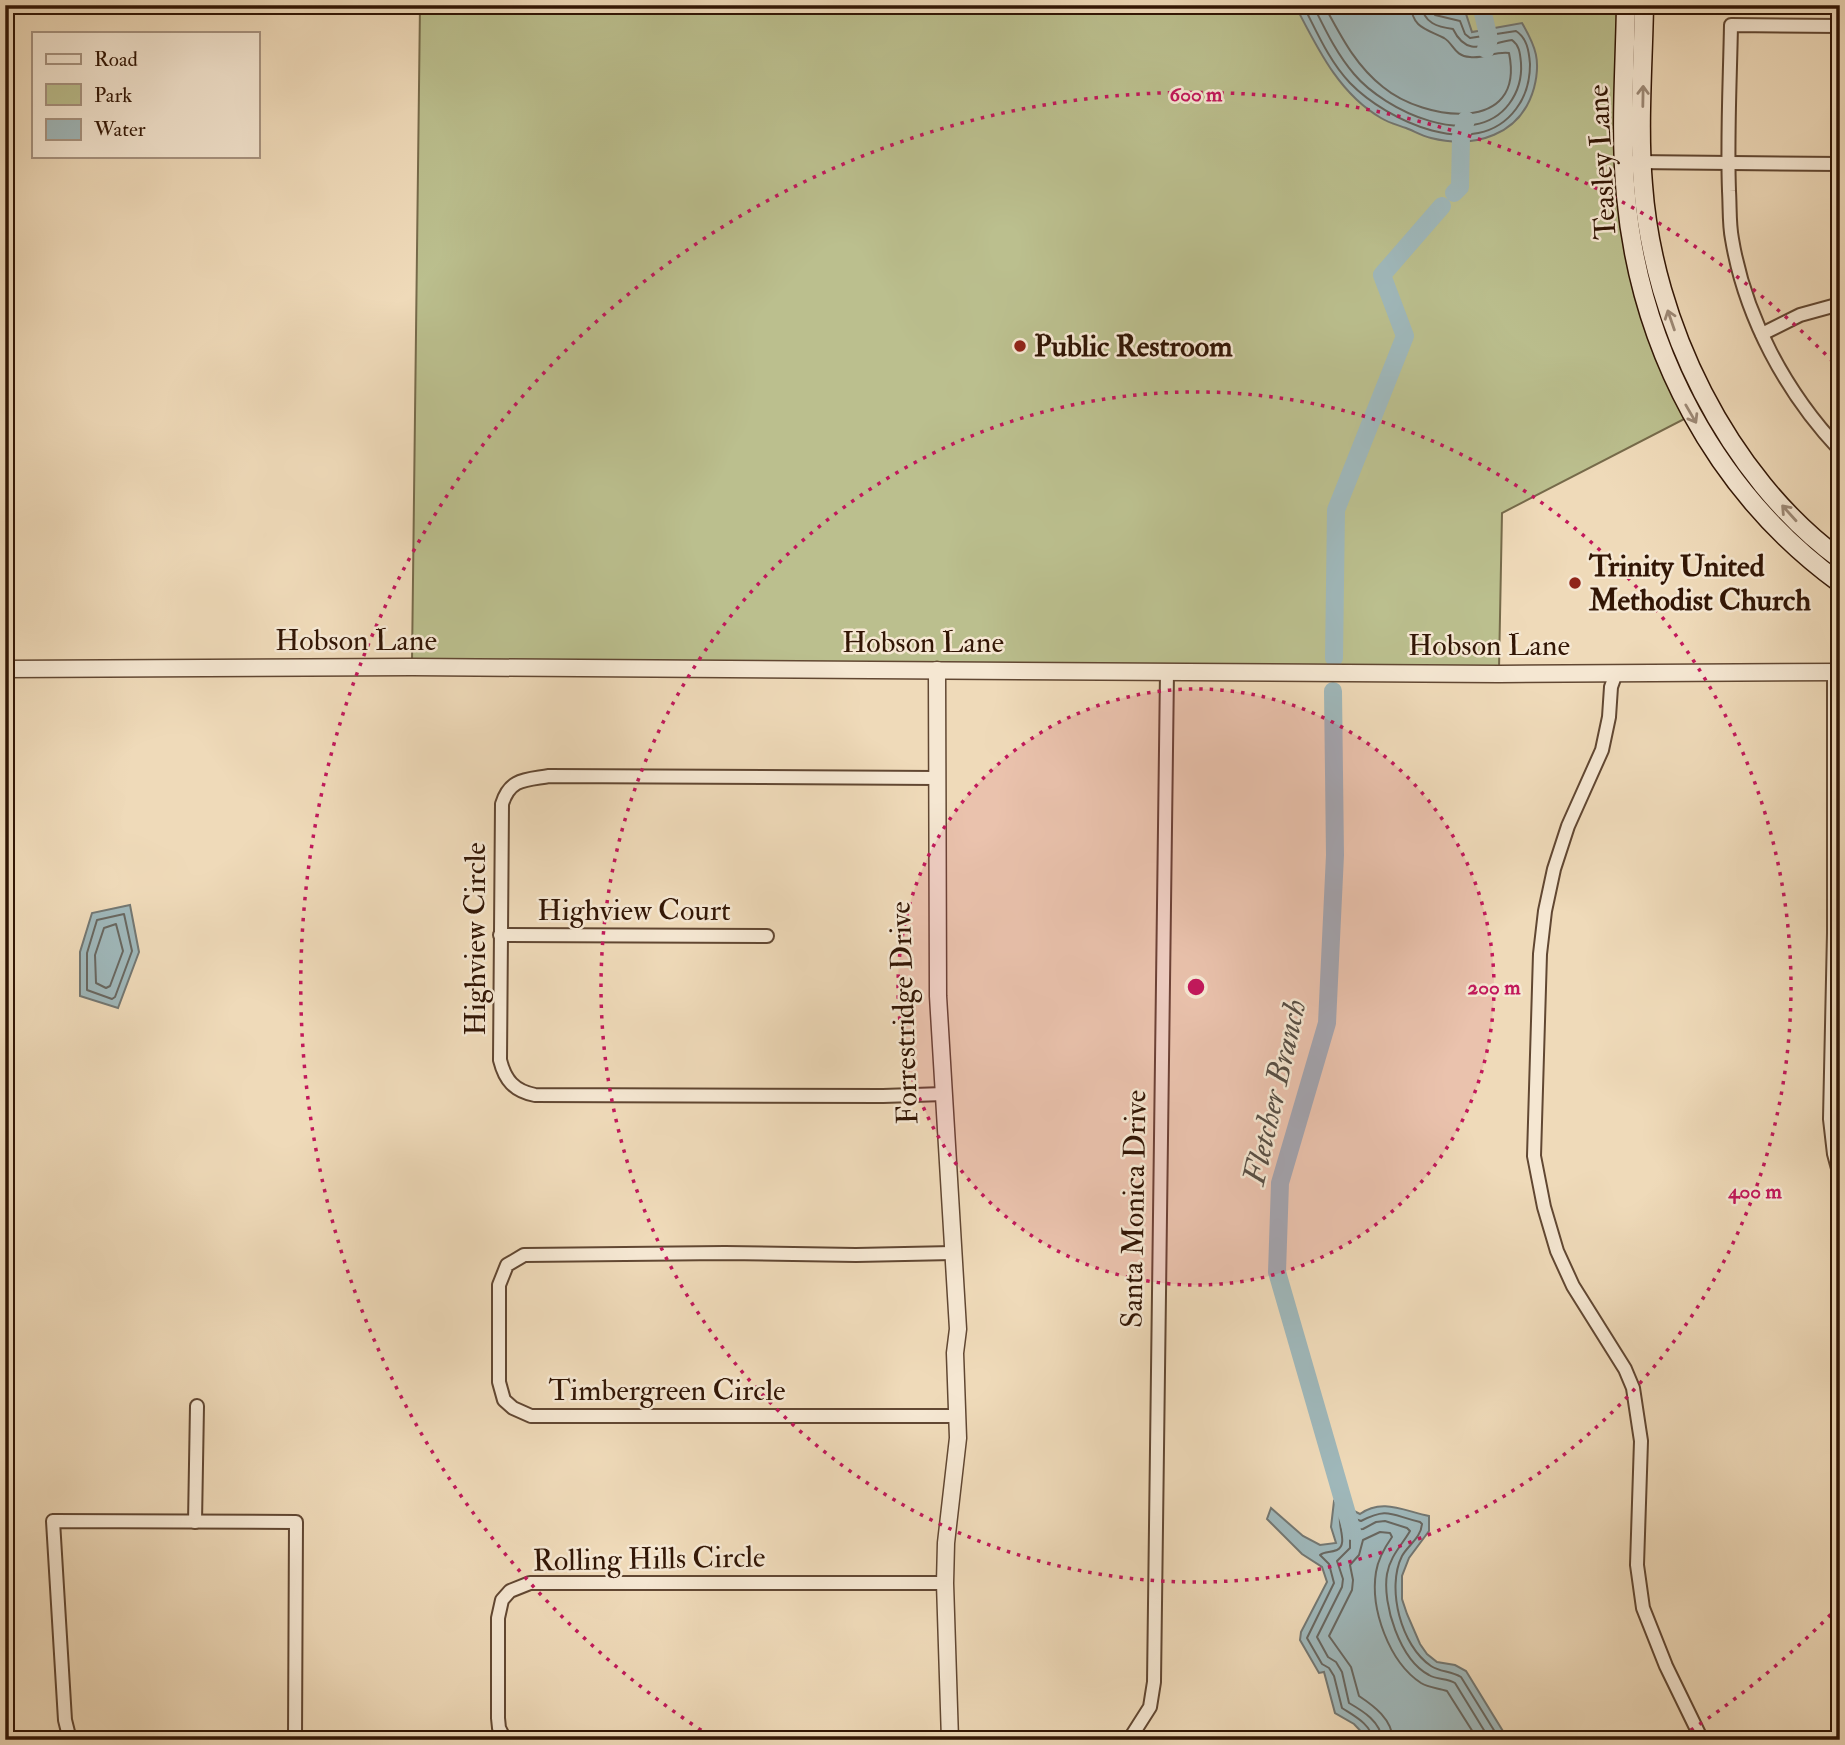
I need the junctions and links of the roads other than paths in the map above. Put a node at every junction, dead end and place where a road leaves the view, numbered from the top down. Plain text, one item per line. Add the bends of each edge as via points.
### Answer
1 (1626, 5) edge
2 (1644, 5) edge
3 (1840, 26) edge
4 (1634, 162) junction
5 (1728, 163) junction
6 (1840, 164) edge
7 (1840, 304) edge
8 (1762, 334) junction
9 (1840, 450) edge
10 (1840, 559) edge
11 (1840, 583) edge
12 (5, 669) edge
13 (933, 670) junction
14 (1167, 672) junction
15 (1616, 673) junction
16 (1837, 673) edge
17 (933, 778) junction
18 (500, 934) junction
19 (767, 936) dead end
20 (939, 1094) junction
21 (1840, 1176) edge
22 (948, 1253) junction
23 (197, 1406) dead end
24 (958, 1416) junction
25 (195, 1522) junction
26 (944, 1583) junction
27 (70, 1740) edge
28 (295, 1740) edge
29 (505, 1740) edge
30 (950, 1740) edge
31 (1129, 1740) edge
32 (1702, 1740) edge

1 - 4 main road, Teasley Lane
4 -> 2 main road, Teasley Lane
3 - 5 street via 1731,25
4 - 5 street
10 -> 4 main road, Teasley Lane via 1766,488 1706,398 1675,332 1657,275
4 -> 11 main road, Teasley Lane via 1626,194 1643,290 1658,342 1686,406 1752,502
5 - 6 street
5 - 8 street via 1731,238
7 - 8 street via 1800,315
8 - 9 street via 1791,390
12 - 13 street, Hobson Lane
13 - 14 street, Hobson Lane
13 - 17 street, Forrestridge Drive
14 - 15 street, Hobson Lane
14 - 31 street, Santa Monica Drive via 1154,1682 1150,1707
15 - 16 street, Hobson Lane
15 - 32 street via 1602,750 1568,826 1545,911 1534,1156 1556,1251 1633,1388 1641,1441 1637,1565 1645,1619
16 - 21 street via 1830,1119
17 - 18 street, Highview Circle via 549,776 519,781 502,804
17 - 20 street, Forrestridge Drive via 928,956
18 - 19 street, Highview Court
18 - 20 street, Highview Circle via 500,1060 507,1080 525,1093
20 - 22 street, Forrestridge Drive
22 - 24 street, Forrestridge Drive via 948,1330 955,1353
22 - 24 street, Timbergreen Circle via 524,1255 507,1265 499,1284 499,1382 505,1400 531,1416
23 - 25 street
24 - 26 street, Forrestridge Drive
25 - 27 street via 53,1521
25 - 28 street via 296,1522
26 - 29 street, Rolling Hills Circle via 520,1586 502,1600 498,1618 498,1718
26 - 30 street, Forrestridge Drive

